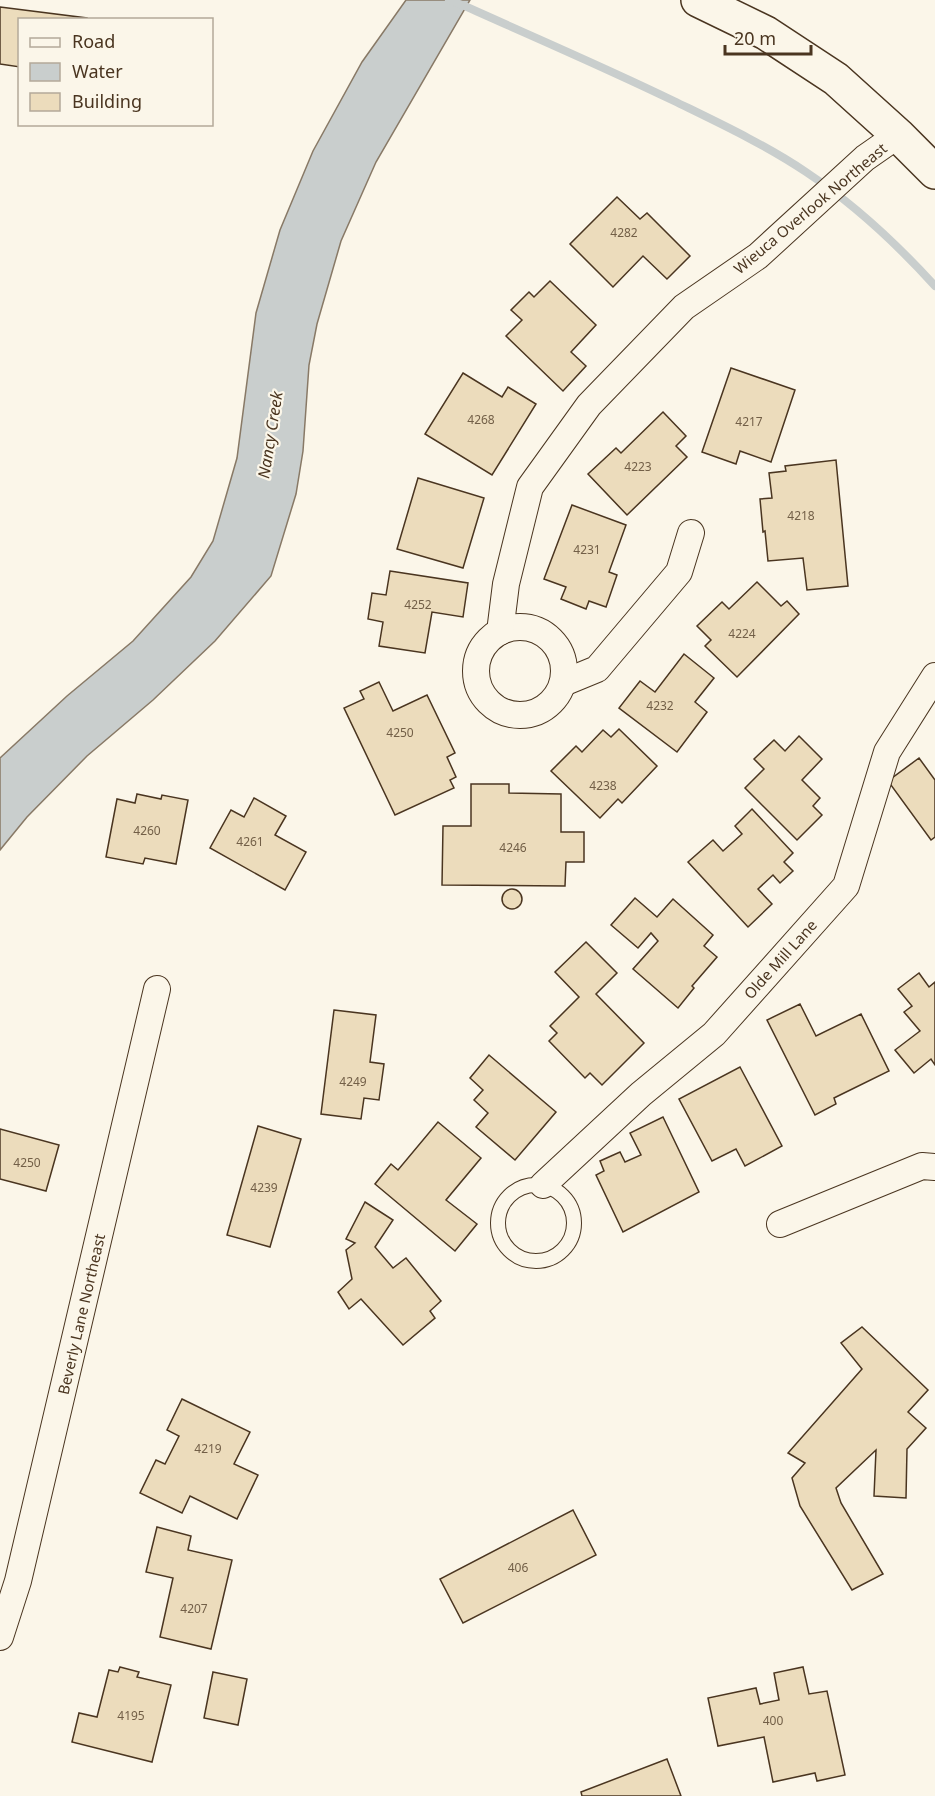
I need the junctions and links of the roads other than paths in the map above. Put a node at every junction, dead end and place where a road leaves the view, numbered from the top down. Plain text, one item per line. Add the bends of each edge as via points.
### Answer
1 (698, 0) edge
2 (898, 135) junction
3 (935, 172) edge
4 (691, 533) dead end
5 (500, 632) junction
6 (935, 676) edge
7 (562, 683) junction
8 (157, 989) dead end
9 (935, 1167) edge
10 (543, 1185) junction
11 (780, 1224) dead end
12 (0, 1637) edge

1 - 2 street via 766,33 836,79
2 - 3 street
2 - 5 street, Wieuca Overlook Northeast via 866,158 766,250 684,307 589,405 530,487 506,584
4 - 7 street via 679,572 597,669
5 - 7 street via 514,627 543,633 561,655
5 - 7 street via 480,652 476,666 482,694 492,705 518,715 533,713 556,697
6 - 10 street, Olde Mill Lane via 887,752 846,886 714,1034 641,1094
8 - 12 street, Beverly Lane Northeast via 21,1570
9 - 11 street via 922,1166
10 - 10 lane via 521,1187 504,1201 497,1222 502,1243 518,1258 534,1262 551,1259 565,1250 573,1236 575,1220 570,1203 559,1191

